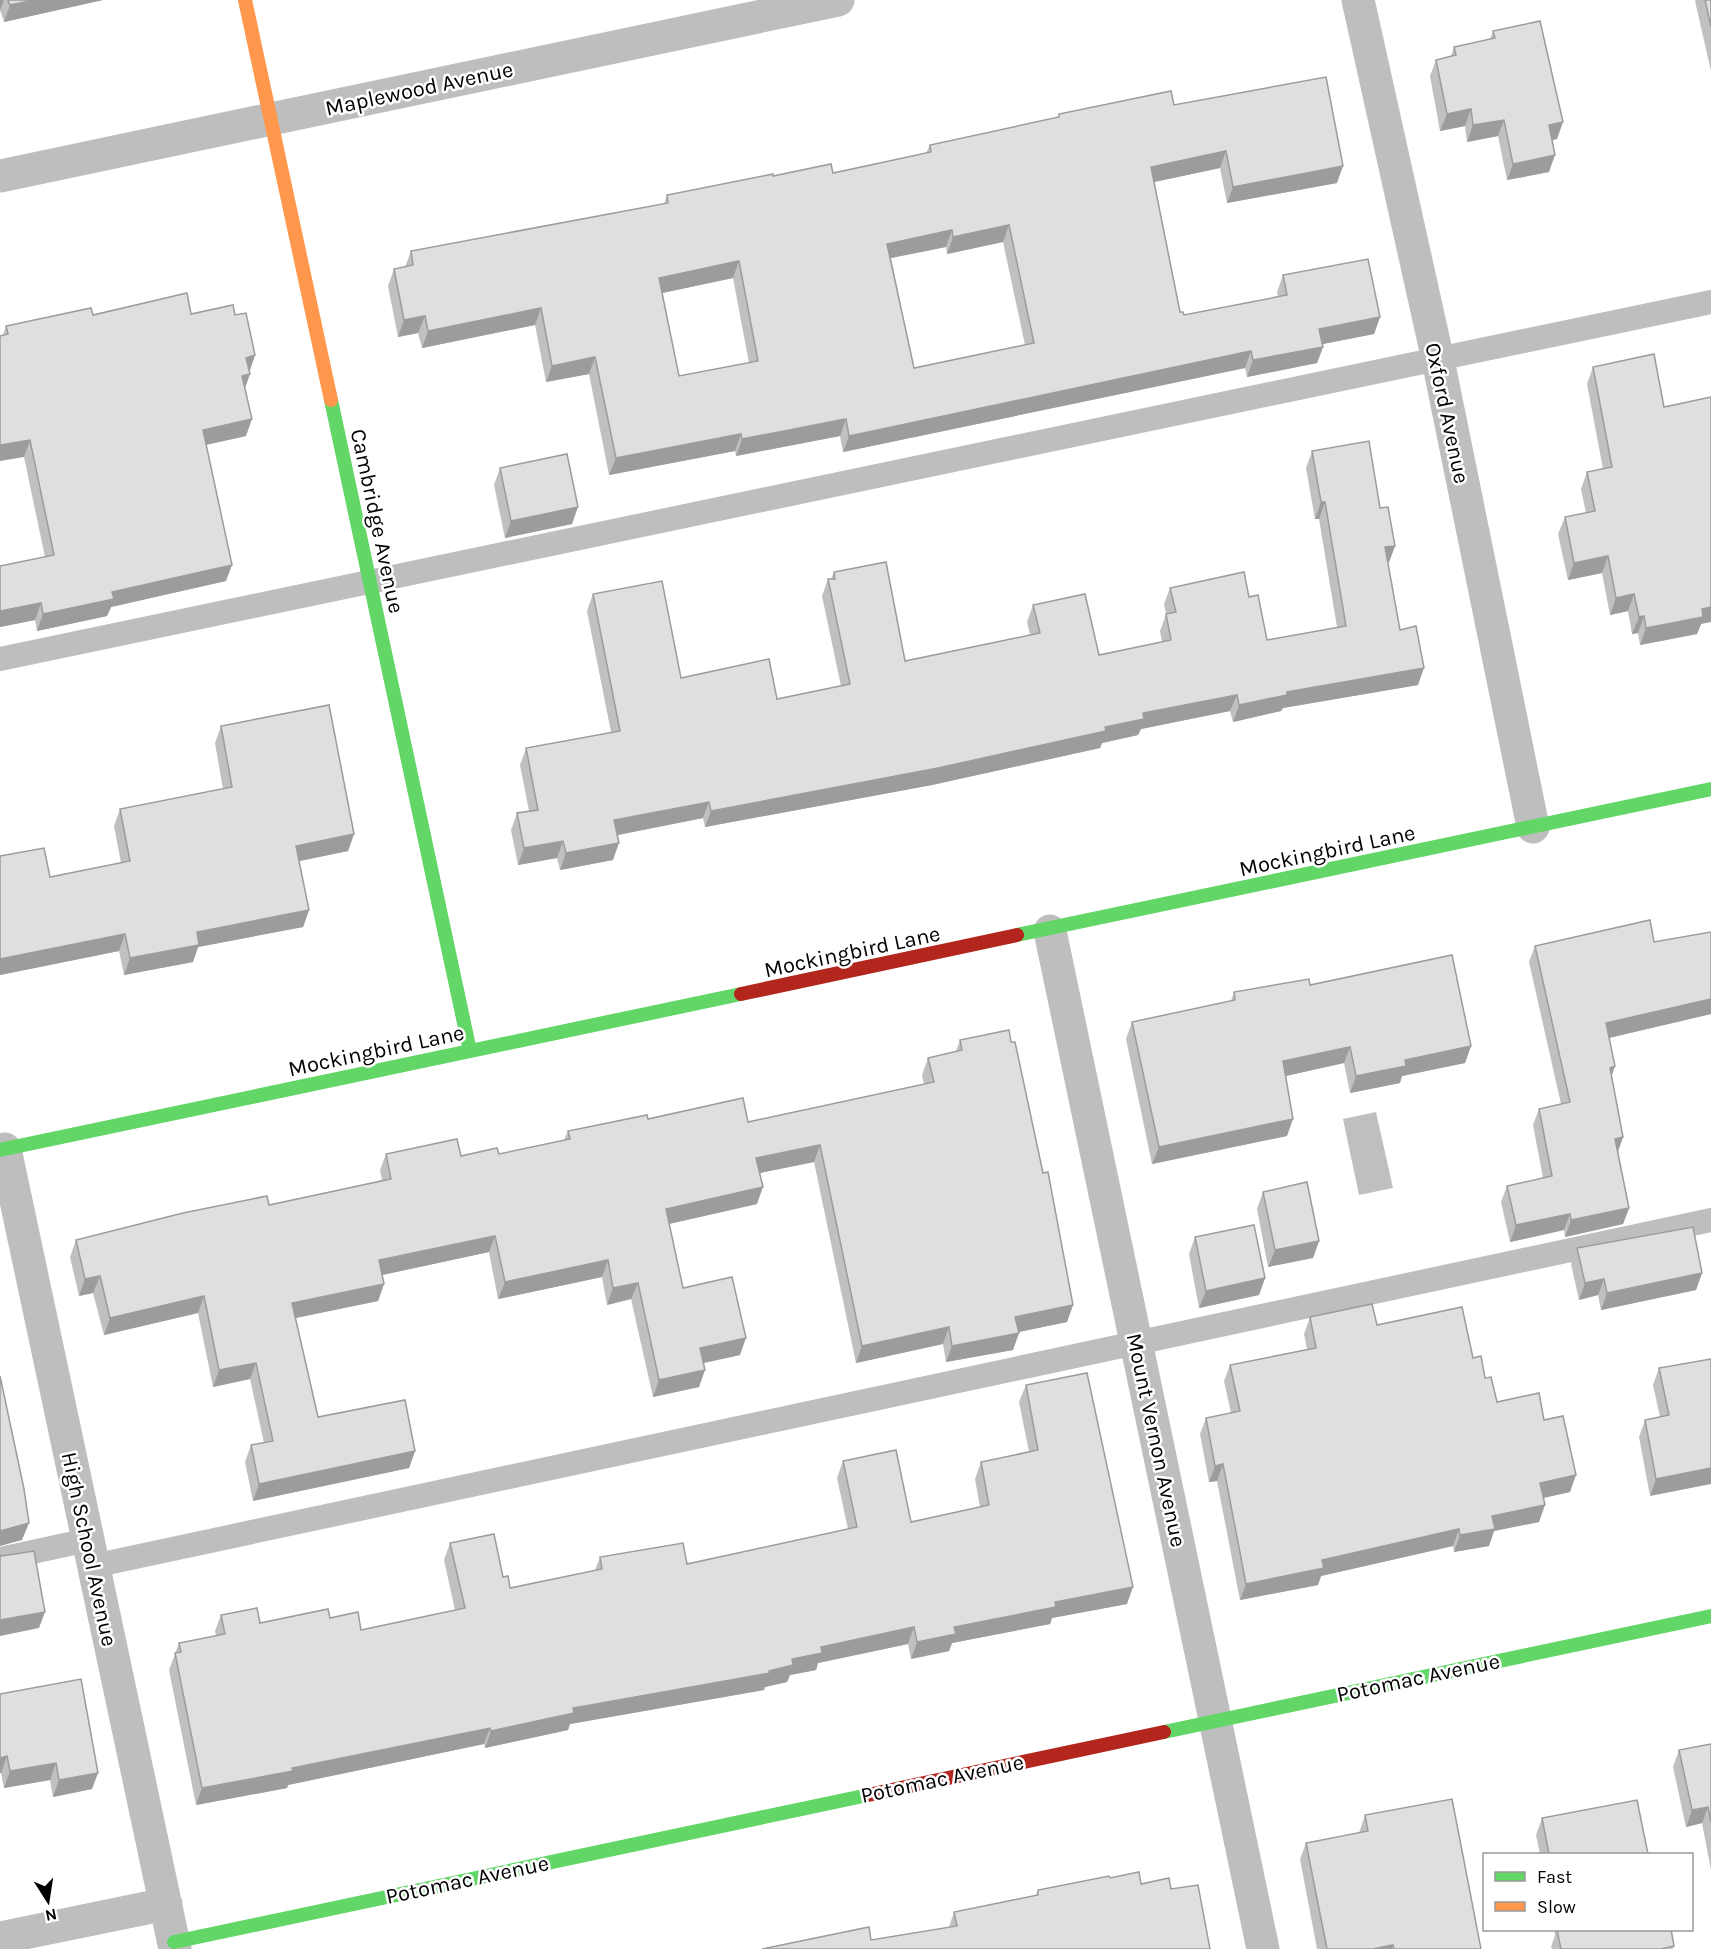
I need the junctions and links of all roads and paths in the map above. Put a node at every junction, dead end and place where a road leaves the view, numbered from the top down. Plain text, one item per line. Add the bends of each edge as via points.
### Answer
1 (245, 0) edge
2 (838, 0) edge
3 (1358, 0) edge
4 (272, 119) junction
5 (0, 176) edge
6 (1711, 302) edge
7 (1438, 360) junction
8 (370, 583) junction
9 (0, 659) edge
10 (1711, 789) edge
11 (1533, 827) junction
12 (1050, 931) junction
13 (470, 1051) junction
14 (2, 1150) edge
15 (1711, 1220) edge
16 (1138, 1345) junction
17 (90, 1553) junction
18 (0, 1559) edge
19 (1711, 1616) edge
20 (1216, 1719) junction
21 (166, 1904) junction
22 (0, 1938) edge
23 (175, 1945) edge
24 (1263, 1949) edge

1 - 4 street, Cambridge Avenue
2 - 4 street, Maplewood Avenue
3 - 7 street, Oxford Avenue
4 - 5 street, Maplewood Avenue
4 - 8 street, Cambridge Avenue
6 - 7 lane
7 - 8 lane
7 - 11 street, Oxford Avenue
8 - 9 lane
8 - 13 street, Cambridge Avenue
10 - 11 street, Mockingbird Lane
11 - 12 street, Mockingbird Lane
12 - 13 street, Mockingbird Lane
12 - 16 street, Mount Vernon Avenue
13 - 14 street, Mockingbird Lane
14 - 17 street, High School Avenue
15 - 16 lane
16 - 17 lane
16 - 20 street, Mount Vernon Avenue
17 - 18 lane
17 - 21 street, High School Avenue
19 - 20 street, Potomac Avenue
20 - 23 street, Potomac Avenue
20 - 24 street, Mount Vernon Avenue
21 - 22 street
21 - 23 street, High School Avenue

